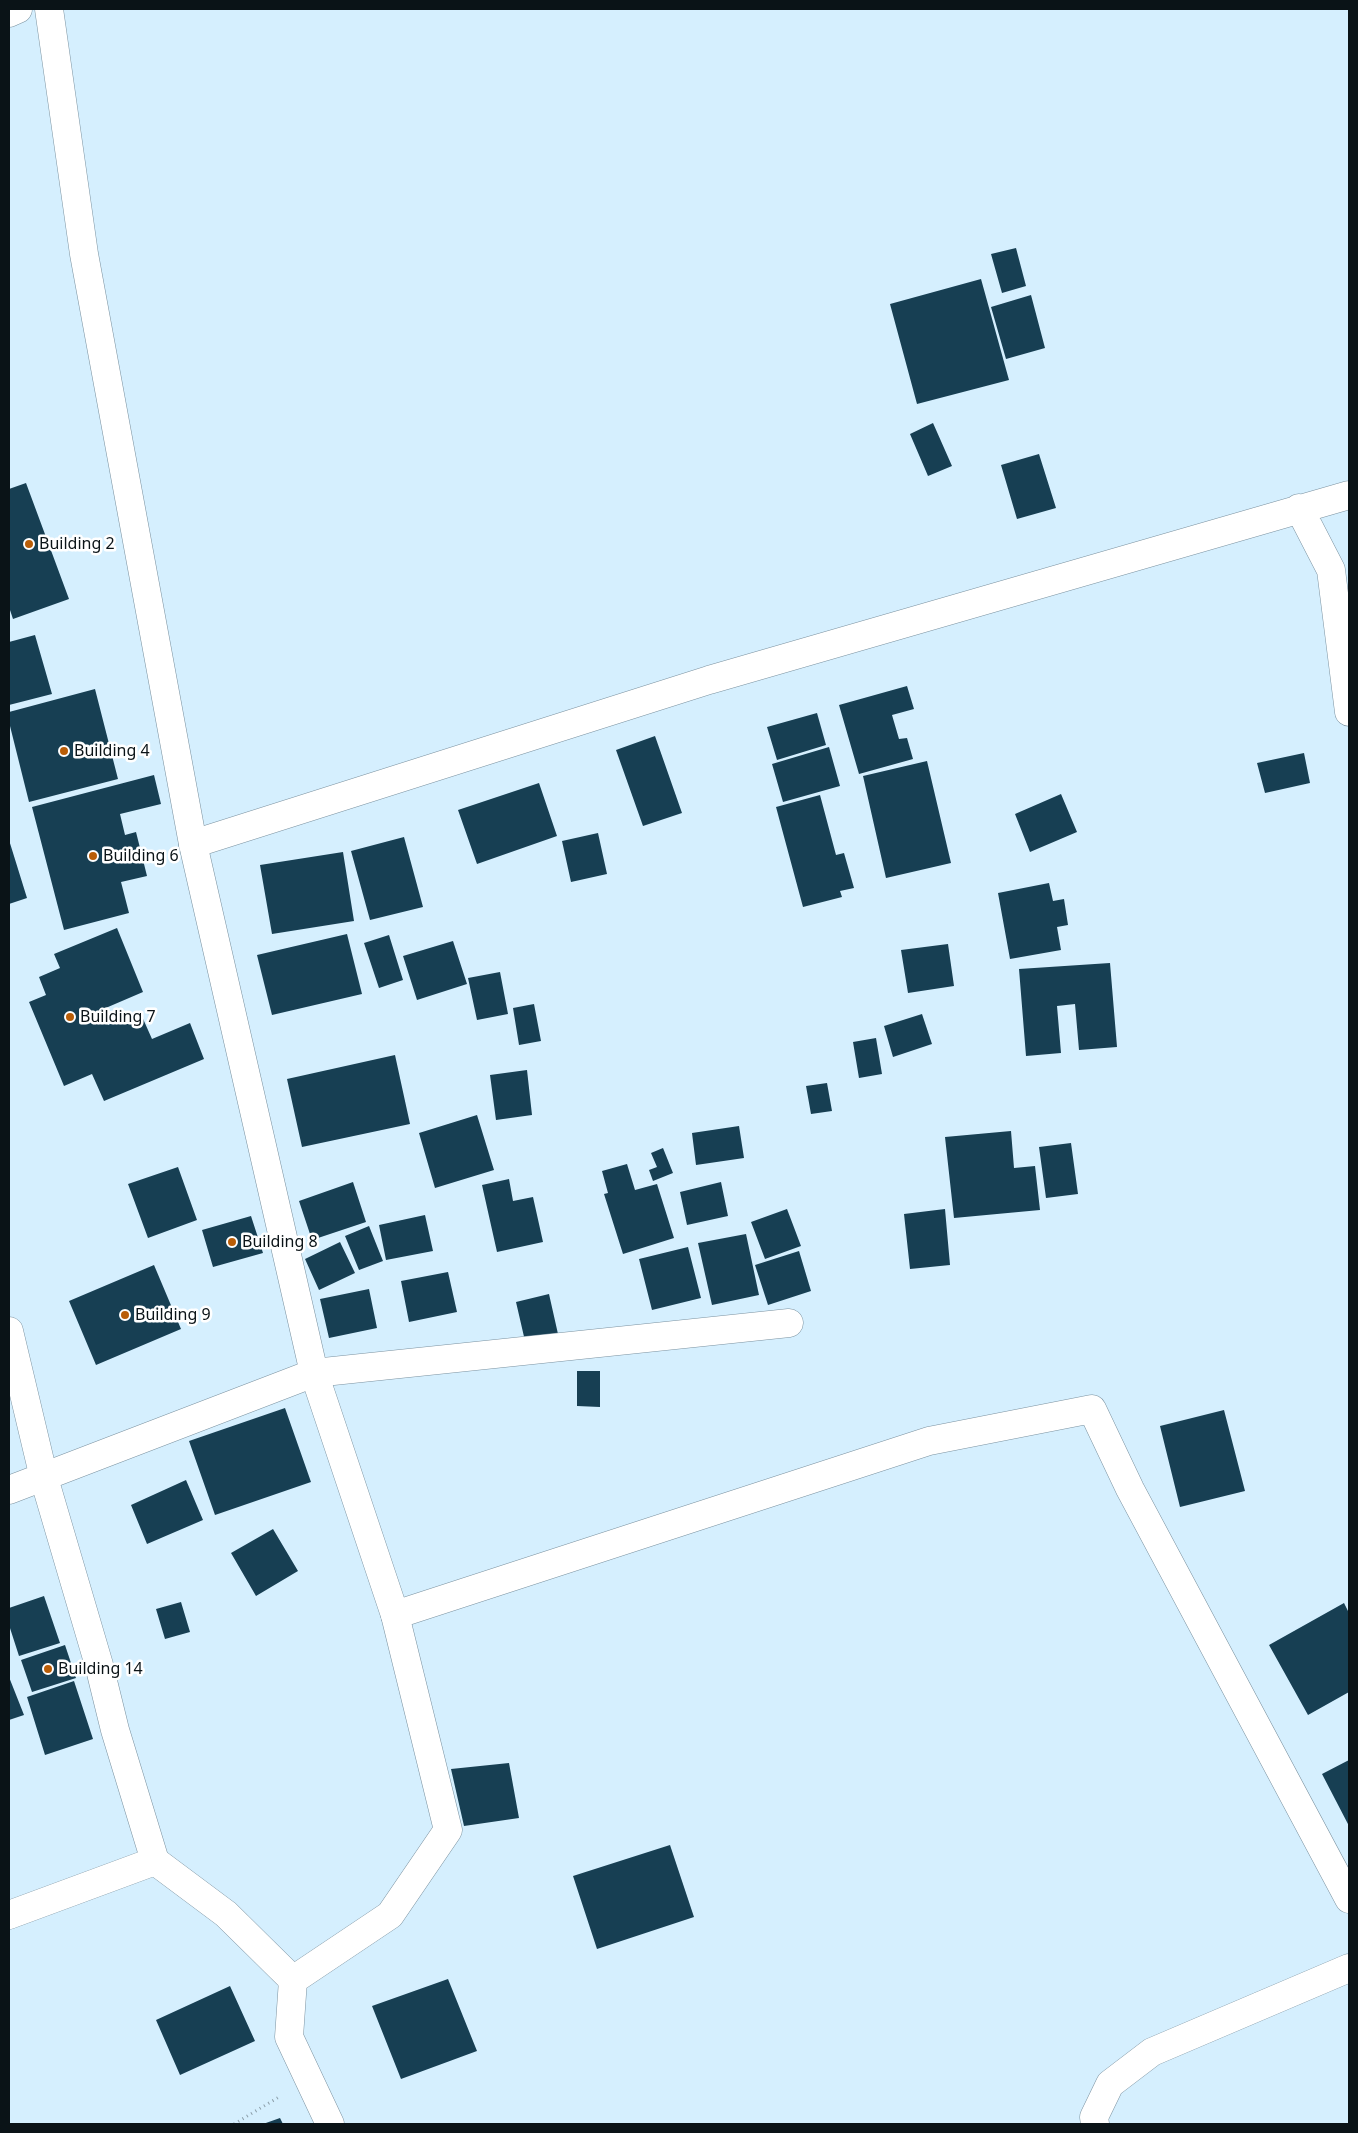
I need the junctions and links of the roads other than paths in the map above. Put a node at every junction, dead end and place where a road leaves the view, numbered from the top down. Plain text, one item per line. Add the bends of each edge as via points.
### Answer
1 (18, 9) edge
2 (49, 9) edge
3 (9, 13) edge
4 (1349, 495) edge
5 (1299, 508) junction
6 (1349, 712) edge
7 (193, 844) junction
8 (789, 1323) dead end
9 (9, 1331) edge
10 (314, 1373) junction
11 (44, 1478) junction
12 (9, 1490) edge
13 (395, 1616) junction
14 (155, 1861) junction
15 (1349, 1899) edge
16 (9, 1915) edge
17 (1349, 1968) edge
18 (293, 1980) junction
19 (330, 2124) edge
20 (1095, 2124) edge

1 - 3 street
2 - 7 street via 84,254
4 - 5 street
5 - 6 street via 1331,570
5 - 7 street via 709,680
7 - 10 street
8 - 10 street
9 - 11 street
10 - 11 street
10 - 13 street
11 - 12 street
11 - 14 street via 99,1665 114,1730
13 - 15 street via 929,1441 1092,1409 1130,1489
13 - 18 street via 448,1830 390,1915
14 - 16 street
14 - 18 street via 226,1914
17 - 20 street via 1152,2052 1110,2084 1094,2117
18 - 19 street via 288,2037

